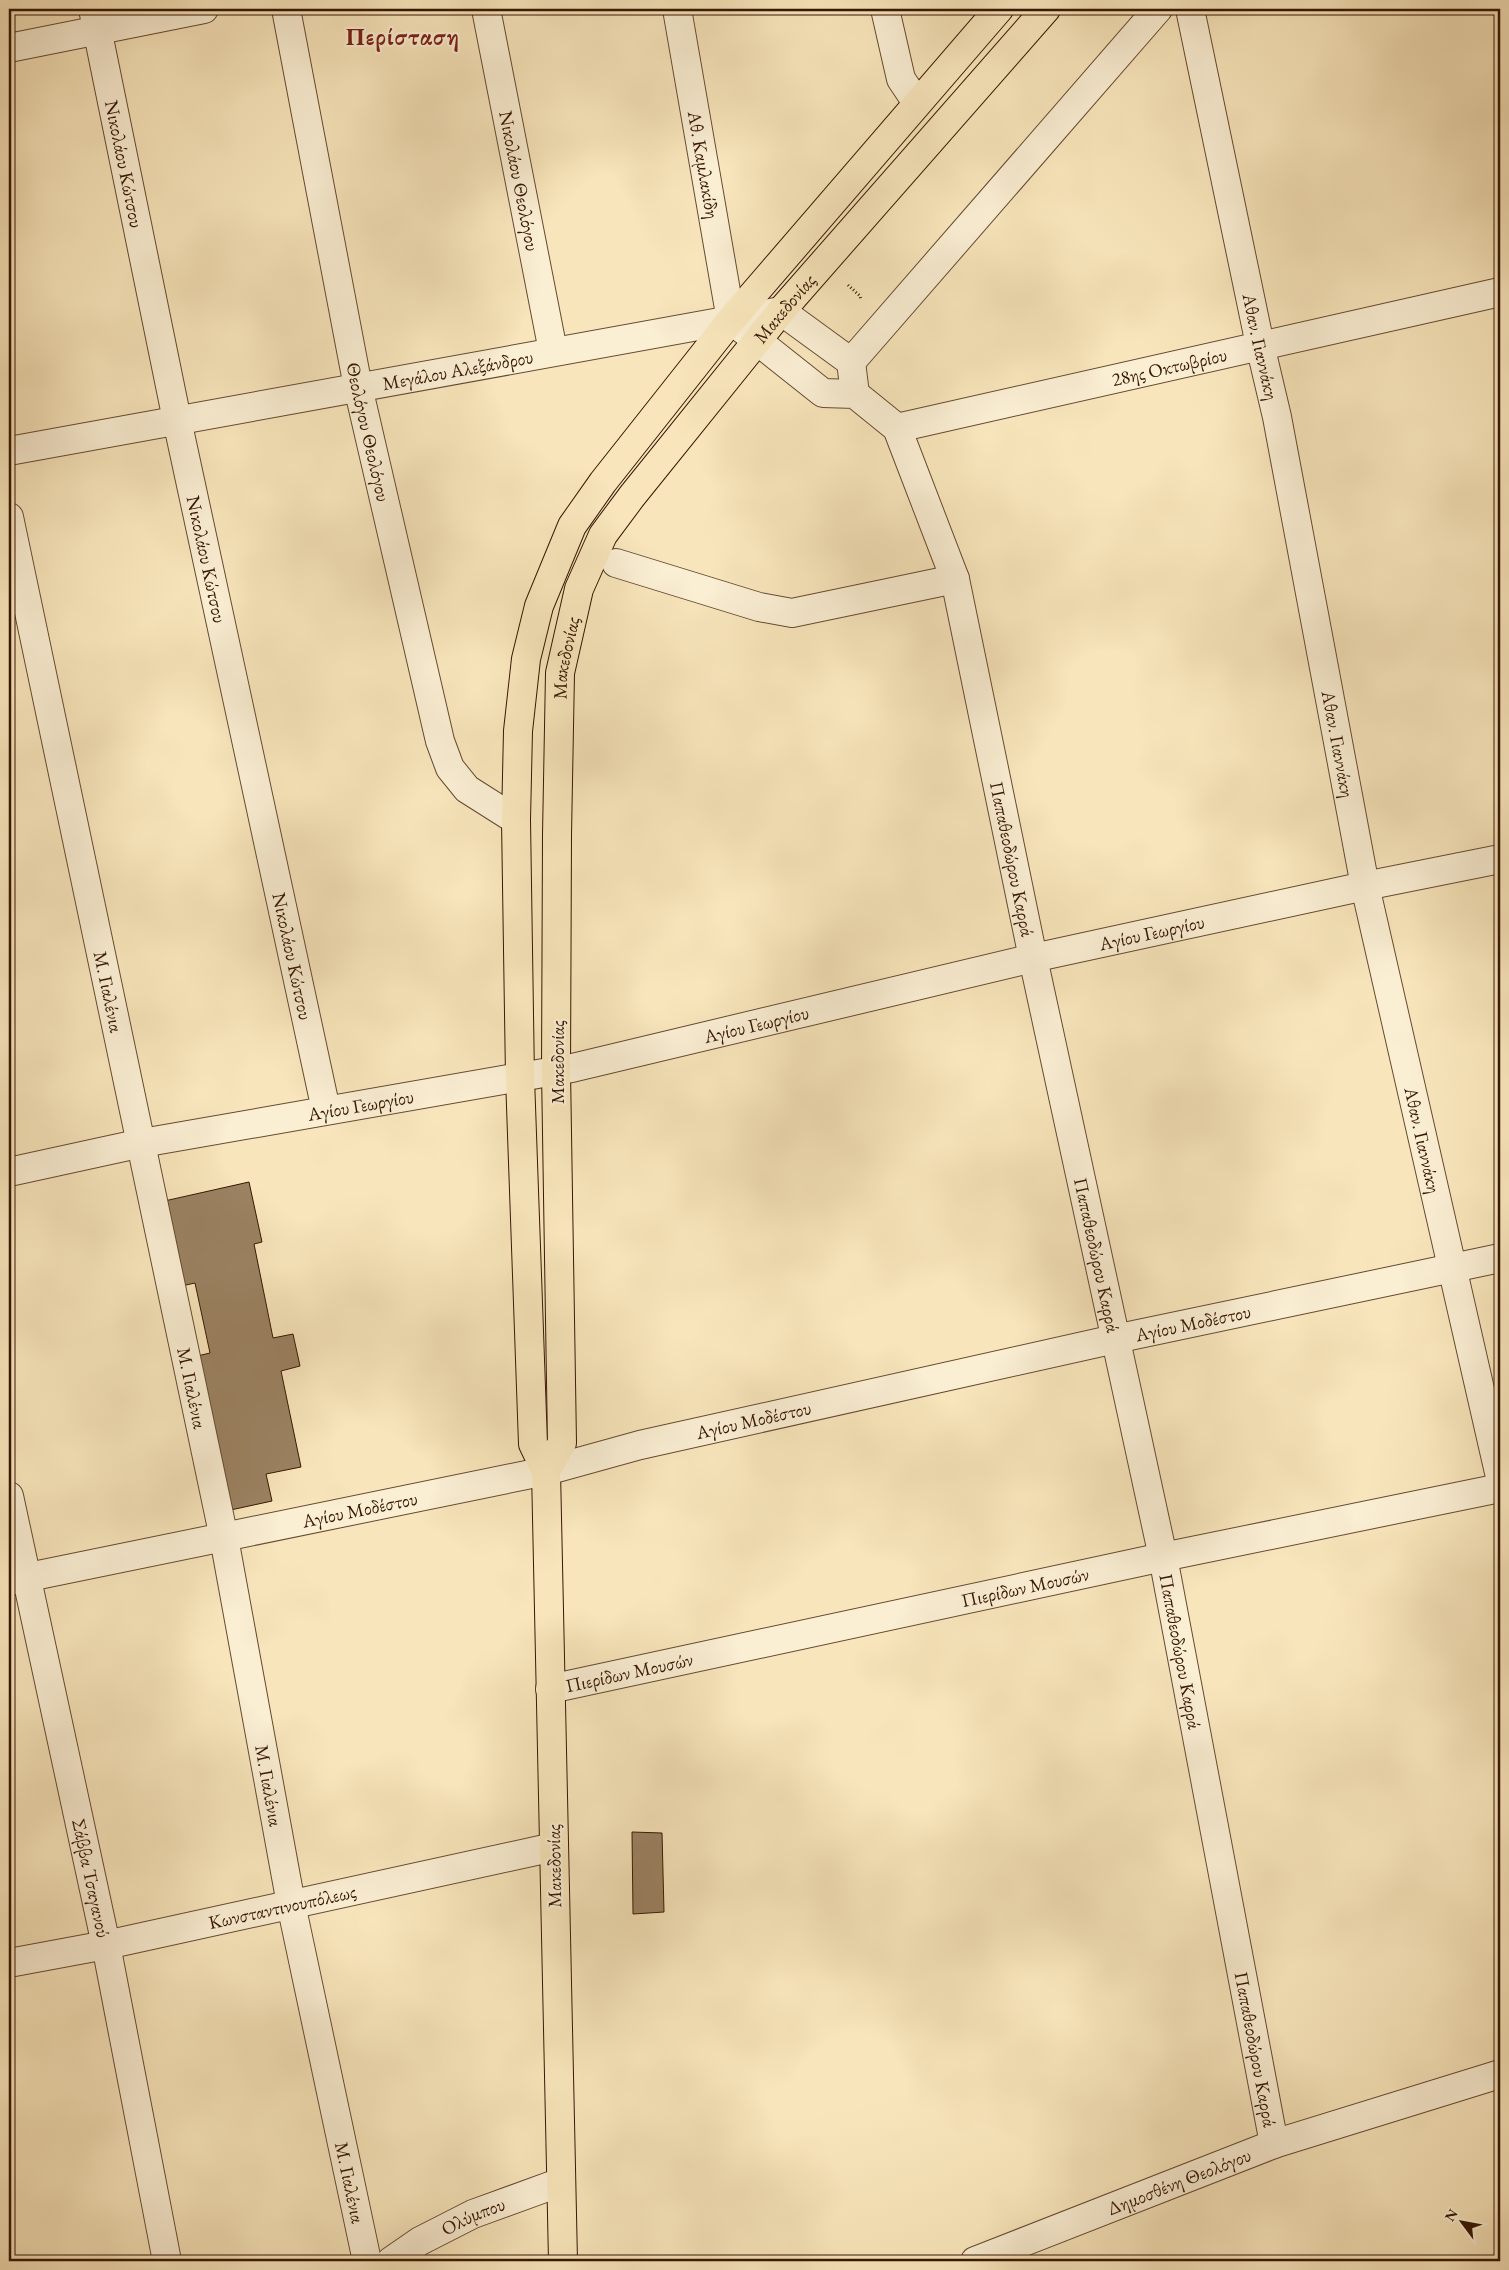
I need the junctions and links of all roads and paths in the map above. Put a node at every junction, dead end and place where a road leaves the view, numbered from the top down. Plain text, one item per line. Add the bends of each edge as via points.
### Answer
1 (204, 9) edge
2 (286, 9) edge
3 (486, 9) edge
4 (677, 9) edge
5 (885, 9) edge
6 (999, 9) edge
7 (1046, 9) edge
8 (1158, 9) edge
9 (1190, 9) edge
10 (96, 20) edge
11 (9, 48) edge
12 (917, 103) junction
13 (822, 263) junction
14 (1500, 292) edge
15 (861, 305) dead end
16 (781, 311) junction
17 (730, 320) junction
18 (758, 341) junction
19 (1260, 345) junction
20 (554, 352) junction
21 (851, 362) junction
22 (358, 387) junction
23 (855, 394) junction
24 (177, 420) junction
25 (897, 428) junction
26 (9, 451) edge
27 (9, 517) edge
28 (616, 563) dead end
29 (955, 579) junction
30 (516, 820) junction
31 (1500, 860) edge
32 (1365, 886) junction
33 (1033, 958) junction
34 (556, 1071) junction
35 (520, 1078) junction
36 (326, 1110) junction
37 (142, 1144) junction
38 (9, 1172) edge
39 (1500, 1258) edge
40 (1452, 1268) junction
41 (1116, 1339) junction
42 (546, 1471) junction
43 (1500, 1476) edge
44 (1500, 1488) edge
45 (9, 1496) edge
46 (224, 1538) junction
47 (1163, 1557) junction
48 (18, 1579) edge
49 (550, 1688) junction
50 (554, 1847) junction
51 (291, 1904) junction
52 (106, 1944) junction
53 (9, 1963) edge
54 (1500, 2074) edge
55 (1274, 2144) junction
56 (561, 2182) junction
57 (167, 2261) edge
58 (367, 2261) edge
59 (391, 2261) edge
60 (563, 2261) edge
61 (975, 2261) edge

1 - 10 street
2 - 22 street, Θεολόγου Θεολόγου
3 - 20 street, Νικολάου Θεολόγου
4 - 17 street, Αθ. Καμλακίδη
5 - 12 street via 901,79
6 - 12 main road, Μακεδονίας
7 - 13 main road, Μακεδονίας
8 - 21 street
9 - 19 street, Αθαν. Γιαννάκη
10 - 11 street
10 - 24 street, Νικολάου Κώτσου
12 - 17 main road, Μακεδονίας
13 - 15 path via 860,296
13 - 16 main road, Μακεδονίας
14 - 19 street, 28ης Οκτωβρίου
16 - 17 street
16 - 18 main road, Μακεδονίας
16 - 21 street
17 - 18 street
17 - 20 street, Μεγάλου Αλεξάνδρου
17 - 30 main road, Μακεδονίας via 603,482 572,526 553,570 539,606 526,659 518,731
18 - 23 street via 823,393
18 - 34 main road, Μακεδονίας via 603,535 576,597 560,673
19 - 25 street, 28ης Οκτωβρίου
19 - 32 street, Αθαν. Γιαννάκη via 1278,417
20 - 22 street, Μεγάλου Αλεξάνδρου
21 - 23 street
22 - 24 street, Μεγάλου Αλεξάνδρου
22 - 30 street, Θεολόγου Θεολόγου via 440,741 450,768 467,789
23 - 25 street, Παπαθεοδώρου Καρρά
24 - 26 street, Μεγάλου Αλεξάνδρου
24 - 36 street, Νικολάου Κώτσου
25 - 29 street, Παπαθεοδώρου Καρρά
27 - 37 street, Μ. Γιαλένια
28 - 29 street via 759,607 792,613
29 - 33 street, Παπαθεοδώρου Καρρά
30 - 35 main road, Μακεδονίας
31 - 32 street, Αγίου Γεωργίου
32 - 33 street, Αγίου Γεωργίου
32 - 40 street, Αθαν. Γιαννάκη
33 - 34 street, Αγίου Γεωργίου
33 - 41 street, Παπαθεοδώρου Καρρά
34 - 35 street, Αγίου Γεωργίου
34 - 42 main road, Μακεδονίας via 562,1442
35 - 36 street, Αγίου Γεωργίου
35 - 42 main road, Μακεδονίας via 533,1444
36 - 37 street, Αγίου Γεωργίου
37 - 38 street, Αγίου Γεωργίου
37 - 46 street, Μ. Γιαλένια
39 - 40 street, Αγίου Μοδέστου
40 - 41 street, Αγίου Μοδέστου
40 - 43 street, Αθαν. Γιαννάκη
41 - 42 street, Αγίου Μοδέστου via 640,1445
41 - 47 street, Παπαθεοδώρου Καρρά
42 - 46 street, Αγίου Μοδέστου
42 - 49 main road, Μακεδονίας
44 - 47 street, Πιερίδων Μουσών
45 - 48 street, Σάββα Τσαγανού
46 - 48 street, Αγίου Μοδέστου
46 - 51 street, Μ. Γιαλένια
47 - 49 street, Πιερίδων Μουσών
47 - 55 street, Παπαθεοδώρου Καρρά
48 - 52 street, Σάββα Τσαγανού
49 - 50 main road, Μακεδονίας
50 - 51 street, Κωνσταντινουπόλεως
50 - 56 main road, Μακεδονίας
51 - 52 street, Κωνσταντινουπόλεως
51 - 58 street, Μ. Γιαλένια
52 - 53 street, Κωνσταντινουπόλεως
52 - 57 street, Σάββα Τσαγανού
54 - 55 street, Δημοσθένη Θεολόγου
55 - 61 street, Δημοσθένη Θεολόγου
56 - 59 street, Ολύμπου via 473,2214 420,2241
56 - 60 main road, Μακεδονίας

